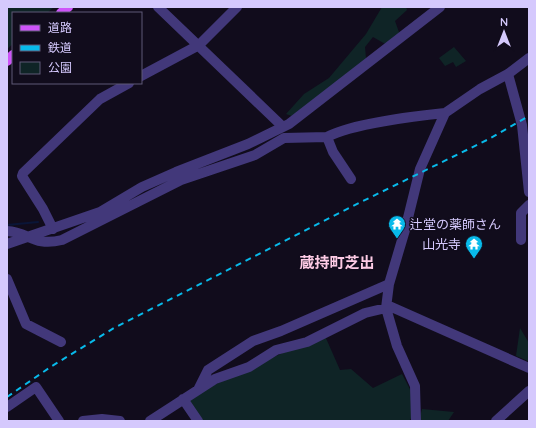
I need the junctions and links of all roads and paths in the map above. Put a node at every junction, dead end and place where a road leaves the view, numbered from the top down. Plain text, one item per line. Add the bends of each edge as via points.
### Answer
1 (158, 7) edge
2 (237, 7) edge
3 (440, 7) edge
4 (199, 45) junction
5 (529, 58) edge
6 (508, 74) junction
7 (142, 75) edge
8 (127, 84) edge
9 (445, 114) junction
10 (282, 126) junction
11 (526, 133) edge
12 (327, 137) junction
13 (351, 179) dead end
14 (529, 192) edge
15 (529, 205) edge
16 (53, 229) junction
17 (7, 231) edge
18 (25, 237) junction
19 (521, 240) dead end
20 (7, 244) edge
21 (7, 279) edge
22 (389, 284) junction
23 (386, 307) junction
24 (61, 342) dead end
25 (529, 368) edge
26 (198, 390) junction
27 (529, 391) edge
28 (183, 399) junction
29 (7, 407) edge
30 (60, 421) edge
31 (83, 421) edge
32 (120, 421) edge
33 (150, 421) edge
34 (198, 421) edge
35 (416, 421) edge
36 (496, 421) edge

1 - 4 street
2 - 4 street
3 - 10 street via 304,113
4 - 7 street
4 - 10 street
5 - 6 street
6 - 9 street via 480,88
6 - 11 street
8 - 16 street via 100,99 23,173 22,176 44,209
9 - 12 street via 362,127
9 - 22 street via 420,169
10 - 16 street via 248,144 142,187 100,212
11 - 14 street
12 - 13 street via 333,152
12 - 18 street via 284,138 255,155 181,180 53,243 38,242
15 - 19 street via 521,213
16 - 18 street
17 - 18 street
18 - 20 street
21 - 24 street via 26,324
22 - 23 street
22 - 26 street via 253,341 208,370
23 - 25 street
23 - 26 street via 366,313 306,342 276,350 249,367 215,379
23 - 35 street via 397,346 415,386
26 - 28 street
27 - 36 street
28 - 33 street
28 - 34 street
29 - 30 street via 36,387
31 - 32 street

